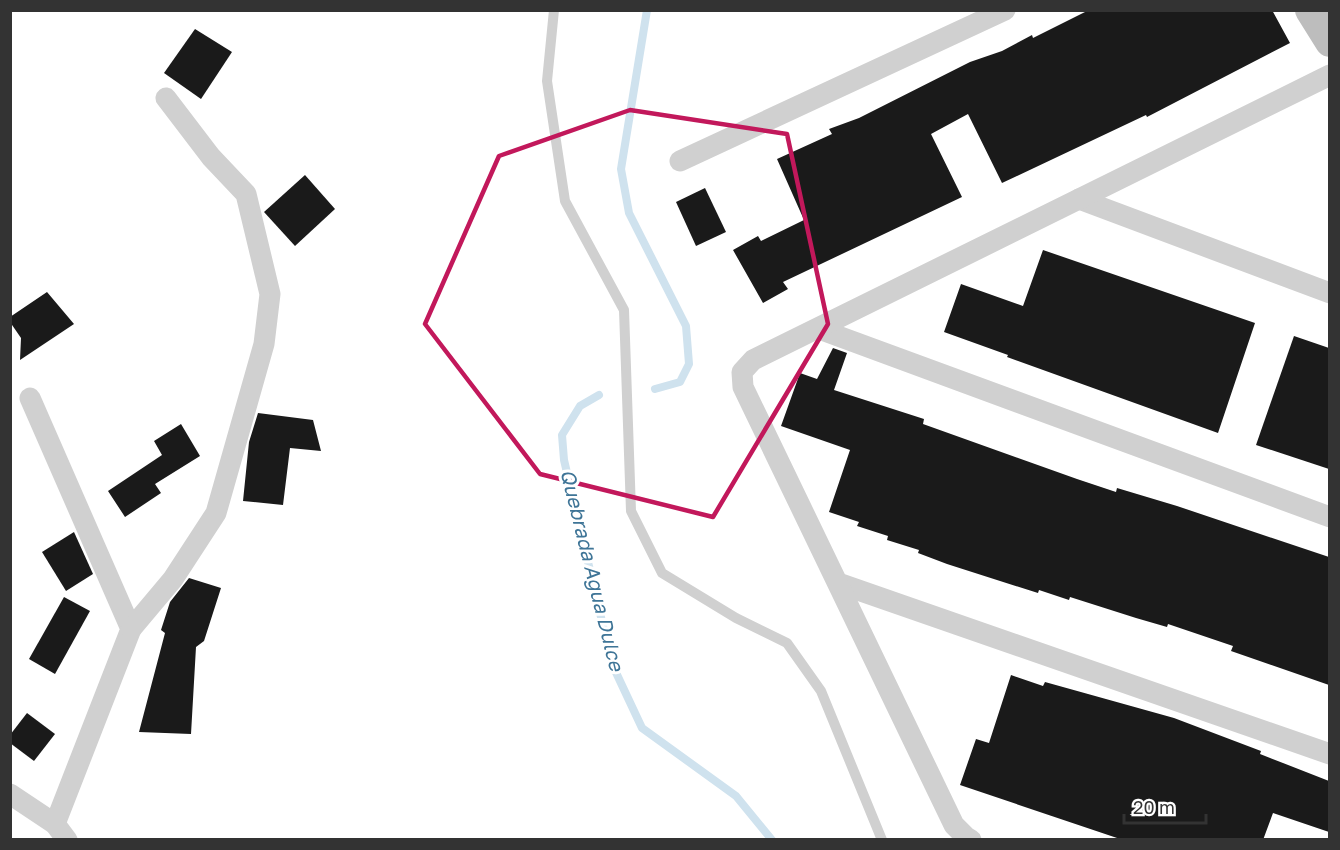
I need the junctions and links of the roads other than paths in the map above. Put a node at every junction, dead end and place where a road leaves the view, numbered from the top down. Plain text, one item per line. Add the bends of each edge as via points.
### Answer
1 (554, 10) edge
2 (1005, 10) edge
3 (1310, 10) edge
4 (1329, 42) edge
5 (1329, 75) edge
6 (166, 98) dead end
7 (680, 161) dead end
8 (1079, 199) junction
9 (1329, 293) edge
10 (819, 329) junction
11 (30, 398) dead end
12 (1329, 517) edge
13 (838, 583) junction
14 (131, 629) junction
15 (1329, 754) edge
16 (10, 794) edge
17 (61, 832) edge
18 (882, 840) edge
19 (971, 840) edge

1 - 18 lane via 547,81 565,201 624,310 631,511 662,573 787,644 821,690
2 - 7 street
3 - 4 street
5 - 8 street
6 - 14 street via 211,157 246,194 270,294 264,344 216,513 173,579
8 - 9 street
8 - 10 street
10 - 12 street
10 - 13 street via 753,360 742,372 743,387
11 - 14 street
13 - 15 street
13 - 19 street via 954,825
14 - 17 street
16 - 17 street

